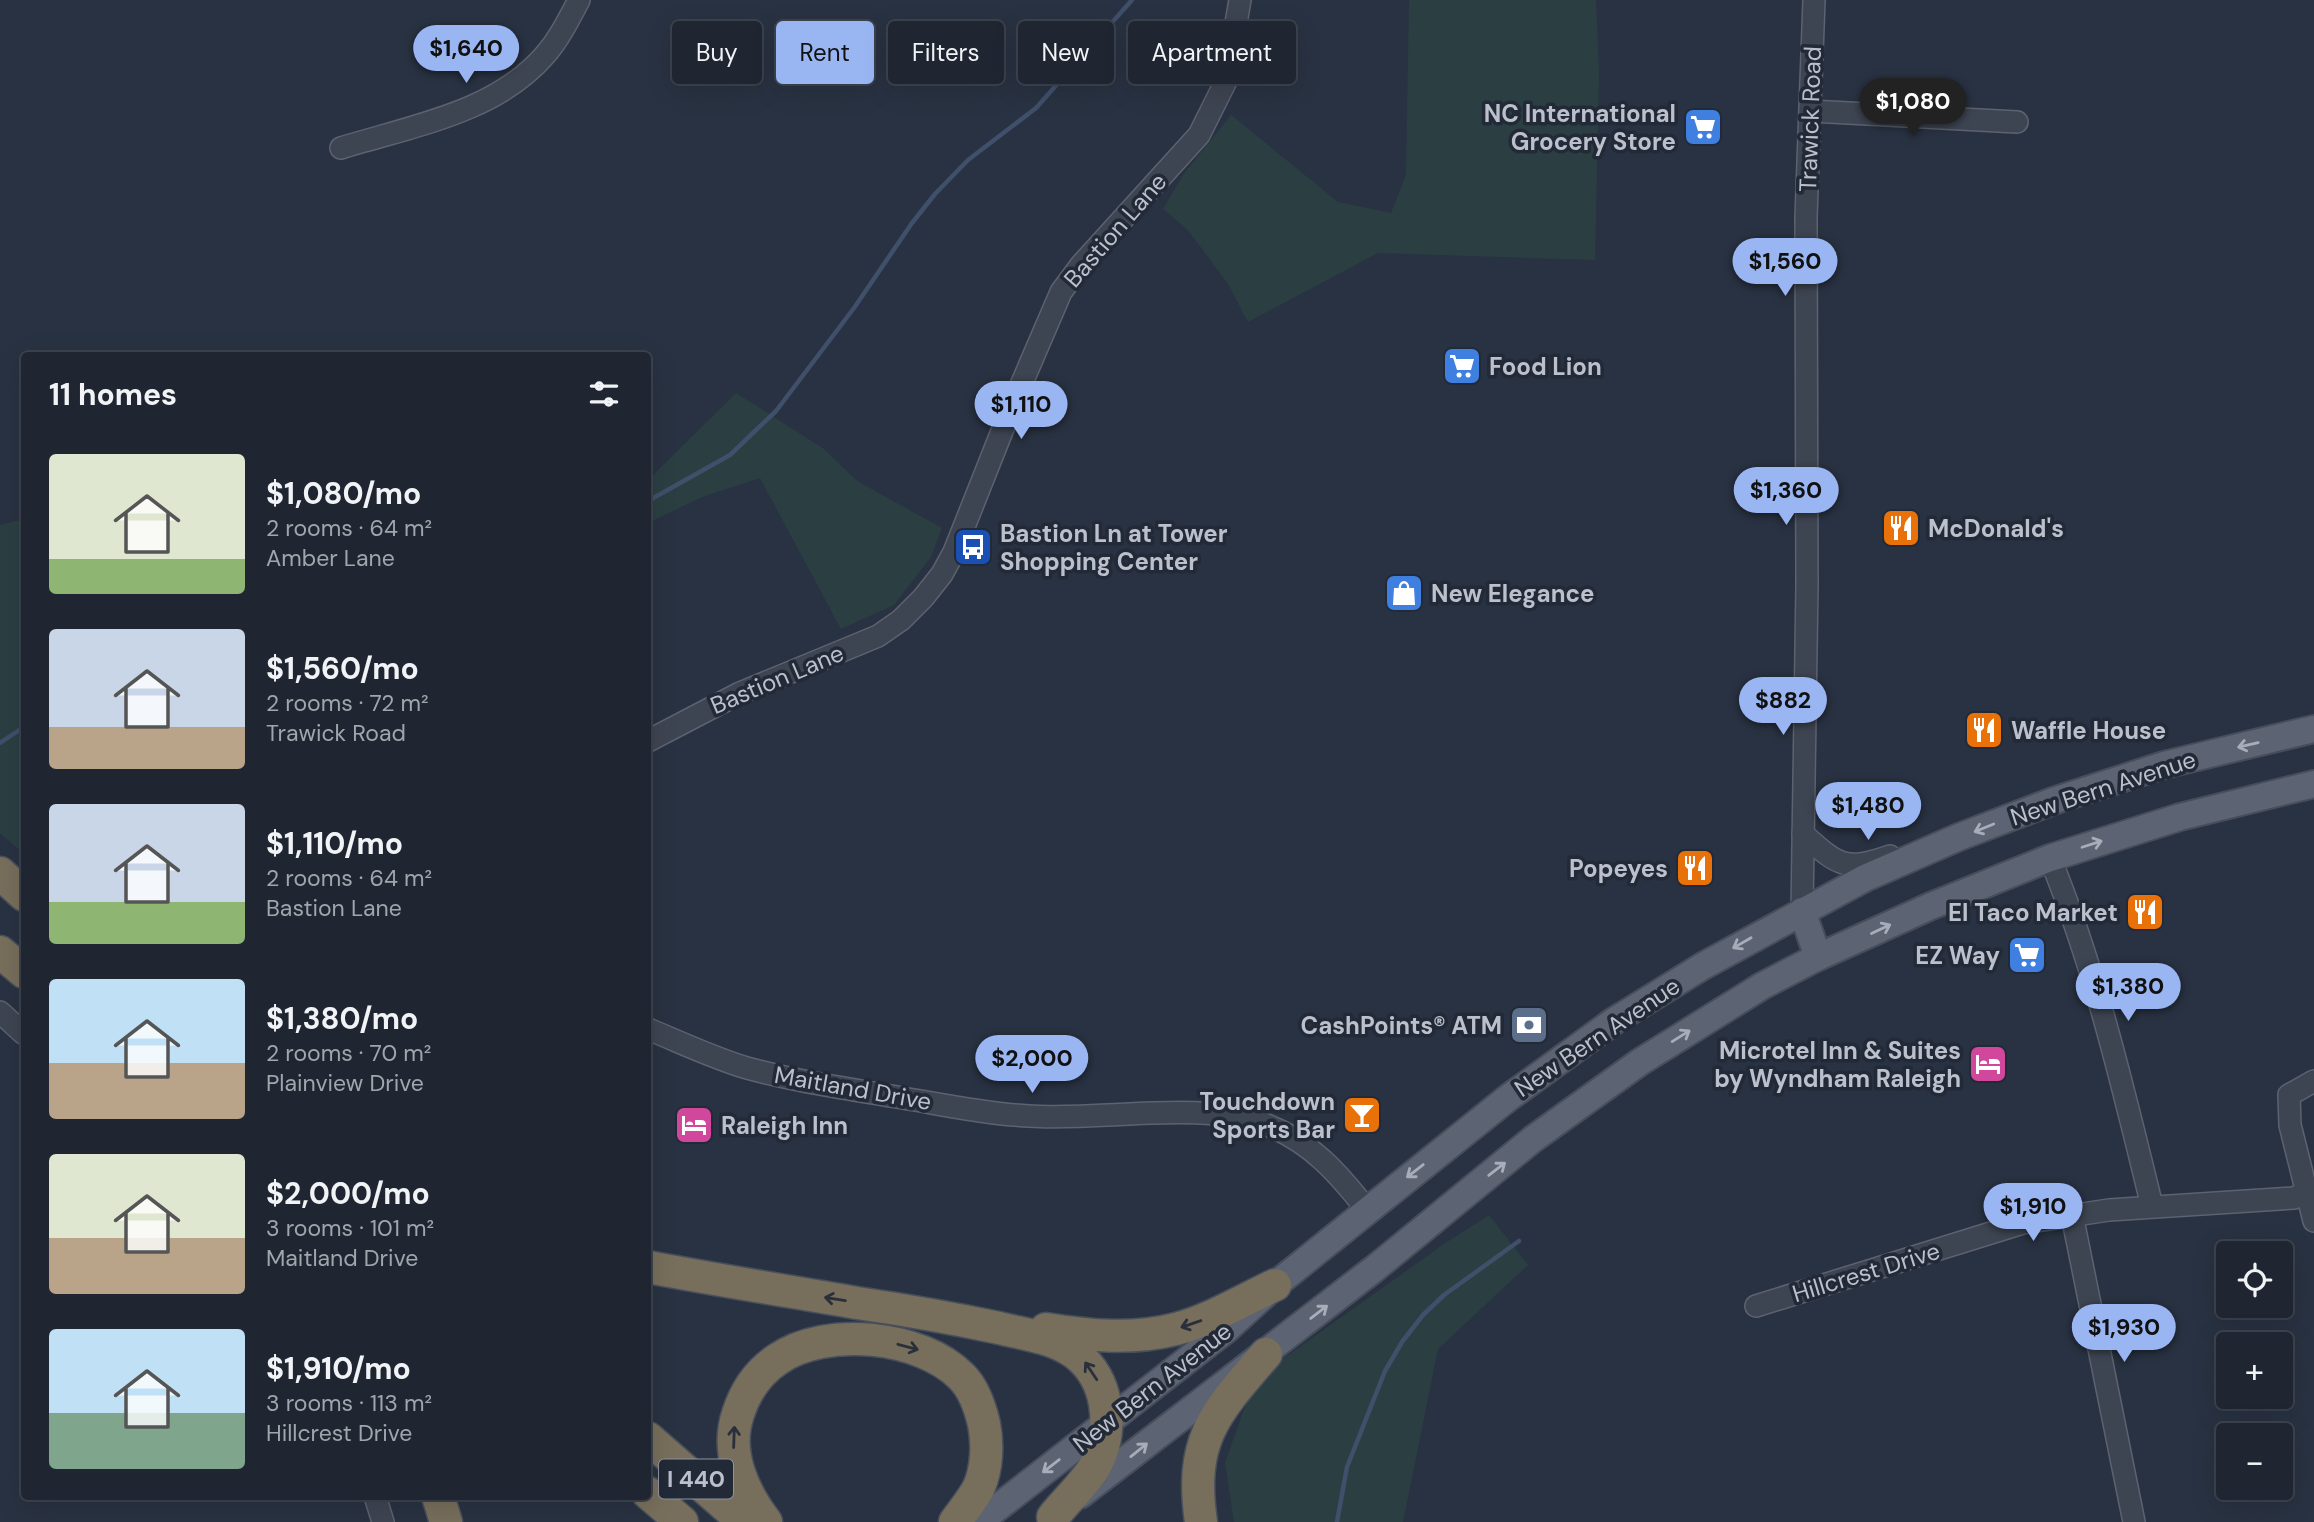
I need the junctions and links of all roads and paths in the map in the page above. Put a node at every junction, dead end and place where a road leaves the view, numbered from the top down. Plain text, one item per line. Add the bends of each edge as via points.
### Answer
1 (579, 0) edge
2 (1240, 0) edge
3 (1814, 0) edge
4 (1811, 111) junction
5 (2017, 122) dead end
6 (341, 148) dead end
7 (2314, 729) edge
8 (651, 739) edge
9 (2314, 784) edge
10 (1803, 834) junction
11 (1927, 851) junction
12 (2050, 858) junction
13 (0, 873) edge
14 (21, 892) edge
15 (1802, 911) junction
16 (0, 952) edge
17 (1818, 957) junction
18 (21, 970) edge
19 (0, 1012) edge
20 (651, 1030) edge
21 (21, 1031) edge
22 (2314, 1081) edge
23 (2307, 1192) junction
24 (2152, 1206) junction
25 (1367, 1210) junction
26 (2072, 1215) junction
27 (2314, 1221) edge
28 (651, 1268) edge
29 (1275, 1285) junction
30 (1756, 1306) dead end
31 (951, 1318) junction
32 (1266, 1354) junction
33 (1107, 1422) junction
34 (651, 1441) edge
35 (651, 1496) edge
36 (376, 1500) edge
37 (439, 1500) edge
38 (1049, 1519) edge
39 (383, 1522) edge
40 (446, 1522) edge
41 (682, 1522) edge
42 (744, 1522) edge
43 (766, 1522) edge
44 (955, 1522) edge
45 (979, 1522) edge
46 (1202, 1522) edge
47 (2134, 1522) edge

1 - 6 street via 543,57 493,97
2 - 8 street, Bastion Lane via 1226,81 1199,135 1061,292 954,552 923,598 878,636 740,693
3 - 4 street, Trawick Road
4 - 5 street
4 - 10 street, Trawick Road via 1806,217
7 -> 11 main road, New Bern Avenue via 2127,776
12 -> 9 main road, New Bern Avenue via 2180,817
10 - 11 street via 1834,861 1849,865
10 - 15 street, Trawick Road
11 - 15 main road, New Bern Avenue
17 -> 12 main road, New Bern Avenue
12 - 24 street via 2102,1003
13 - 14 highway
15 - 17 main road
15 -> 25 main road, New Bern Avenue via 1603,1029
16 - 18 highway
32 -> 17 main road, New Bern Avenue via 1594,1095 1762,986
19 - 21 street
20 - 25 street, Maitland Drive via 744,1067 994,1113 1239,1117 1266,1125 1317,1154
22 - 23 street via 2289,1095 2290,1125
23 - 24 street, Hillcrest Drive via 2294,1198
23 - 27 street
24 - 26 street, Hillcrest Drive
25 - 29 main road, New Bern Avenue
26 - 30 street, Hillcrest Drive via 2023,1223
26 - 47 street
31 -> 28 highway
29 -> 31 highway via 1202,1320 1144,1335 1094,1336
29 - 33 main road, New Bern Avenue via 1227,1329
33 -> 31 highway via 1100,1385 1074,1353 1046,1339
38 -> 32 main road, New Bern Avenue
32 - 46 highway via 1209,1428 1198,1472
33 - 38 highway via 1093,1469
33 -> 45 main road, New Bern Avenue
34 - 42 highway, I 440
35 - 41 highway, I 440
36 - 39 street
37 - 40 highway
43 -> 44 highway via 747,1493 736,1461 734,1436 740,1406 748,1390 779,1357 843,1340 868,1340 935,1356 972,1391 982,1416 987,1452 979,1485

